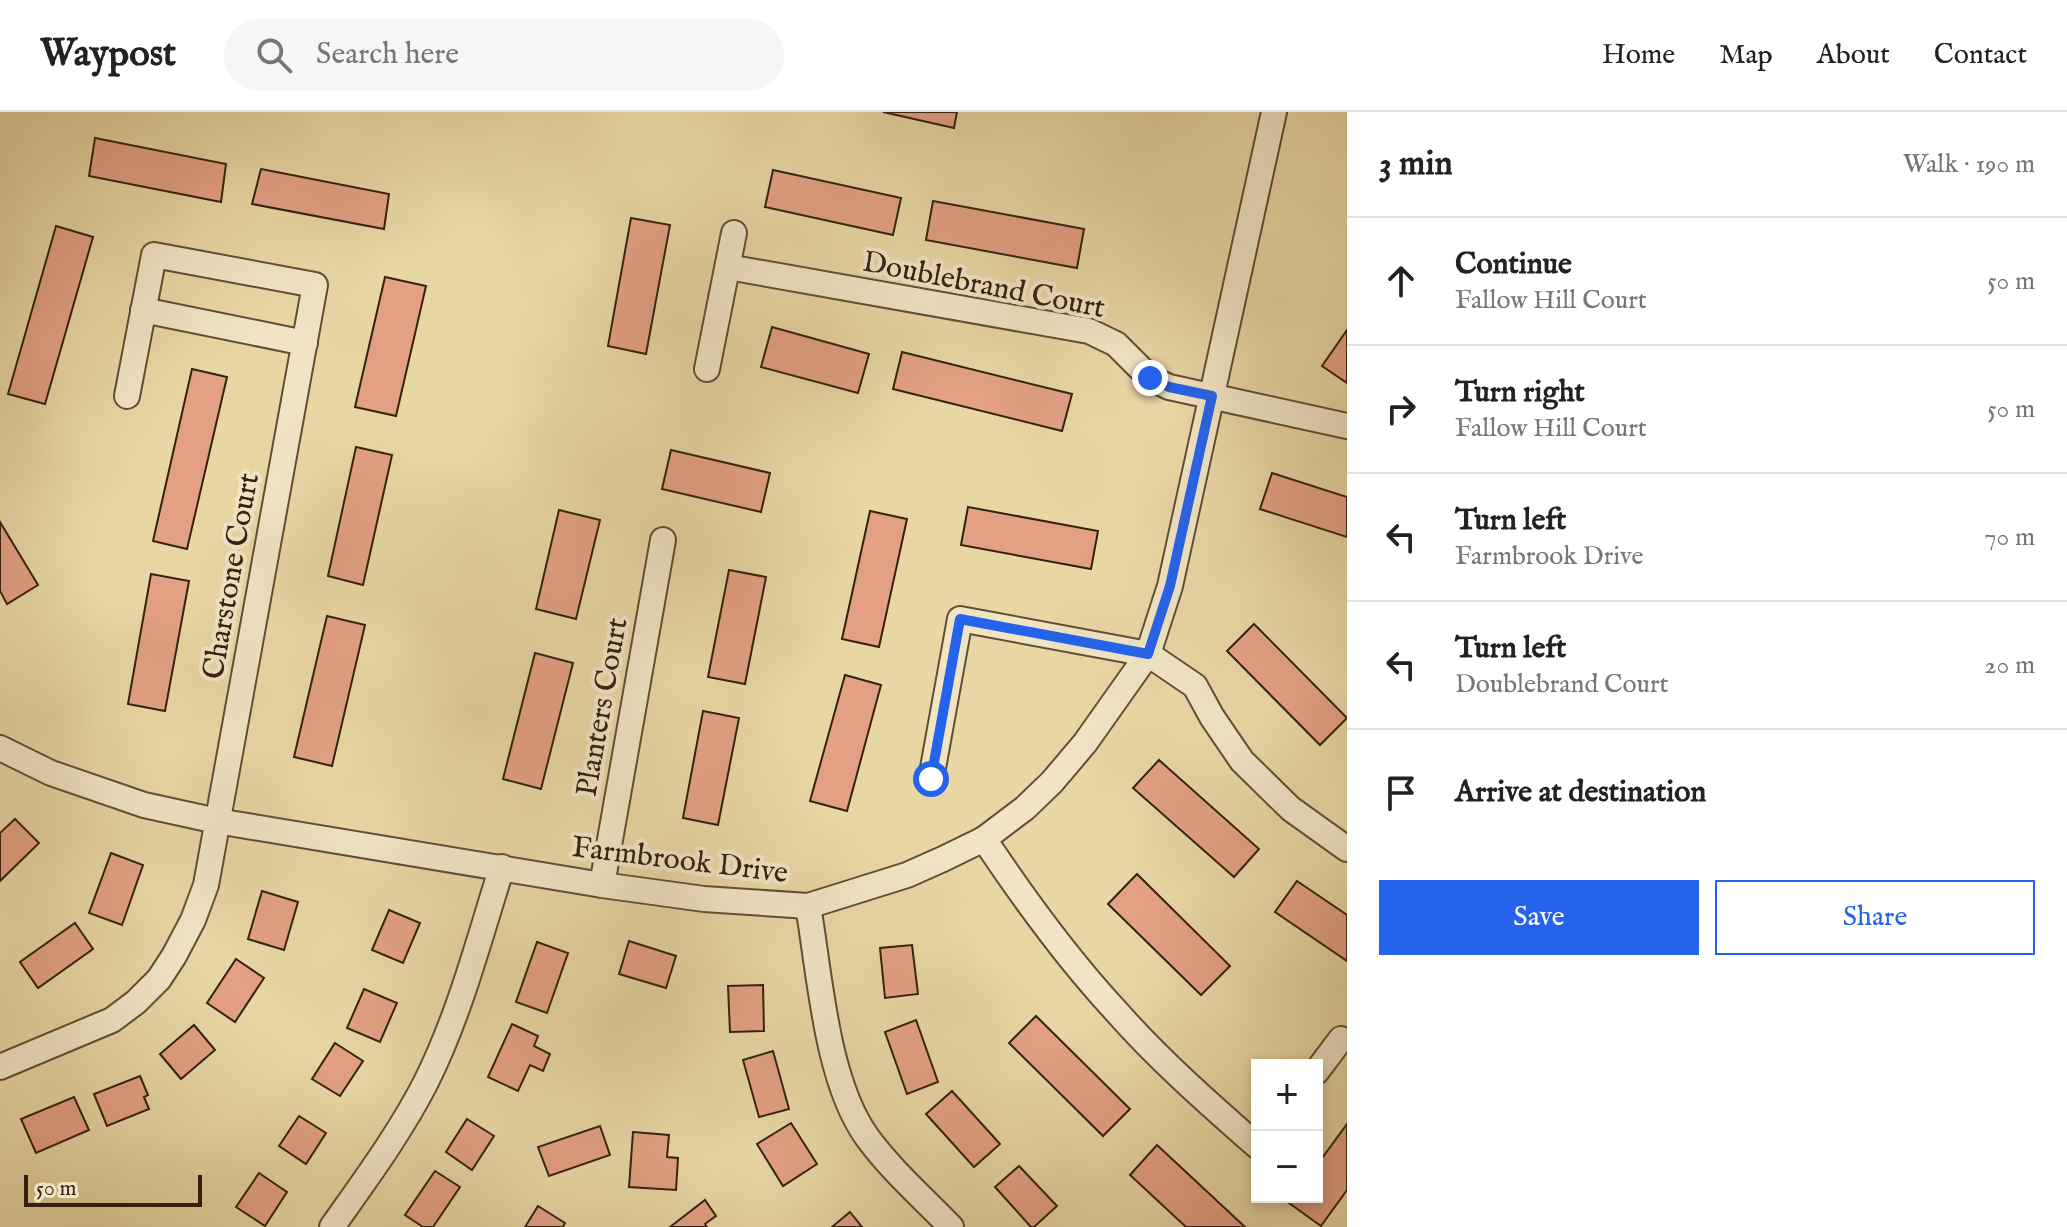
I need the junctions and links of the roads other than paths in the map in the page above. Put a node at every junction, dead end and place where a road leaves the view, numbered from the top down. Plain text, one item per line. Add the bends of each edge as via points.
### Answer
1 (1274, 112) edge
2 (734, 233) dead end
3 (728, 267) junction
4 (143, 310) junction
5 (305, 343) junction
6 (707, 369) dead end
7 (127, 396) dead end
8 (1212, 396) junction
9 (1347, 426) edge
10 (663, 540) dead end
11 (1148, 654) junction
12 (0, 748) edge
13 (931, 779) dead end
14 (217, 821) junction
15 (984, 839) junction
16 (1347, 848) edge
17 (502, 867) junction
18 (602, 885) junction
19 (808, 906) junction
20 (1341, 1039) dead end
21 (1323, 1063) edge
22 (0, 1067) edge
23 (1251, 1141) edge
24 (332, 1227) edge
25 (951, 1227) edge

1 - 8 street, Farmbrook Drive
2 - 3 street
3 - 6 street
3 - 8 street, Doublebrand Court via 1089,331 1116,344 1150,378
4 - 5 street
4 - 5 street, Charstone Court via 154,255 315,285
4 - 7 street, Charstone Court
5 - 14 street, Charstone Court
8 - 9 street, Doublebrand Court
8 - 11 street, Farmbrook Drive via 1170,586
10 - 18 street, Planters Court
11 - 13 street via 960,619
11 - 15 street, Farmbrook Drive via 1052,782
11 - 16 street via 1195,686 1242,761 1291,809
12 - 14 street, Farmbrook Drive via 51,773 144,805
14 - 17 street, Farmbrook Drive
14 - 22 street, Charstone Court via 206,885 193,920 159,979 112,1020
15 - 19 street, Farmbrook Drive via 907,875
15 - 23 street via 1064,951 1116,1012
17 - 18 street, Farmbrook Drive
17 - 24 street via 452,1023 425,1082
18 - 19 street, Farmbrook Drive
19 - 25 street via 833,1057 846,1098 866,1136
20 - 21 street

